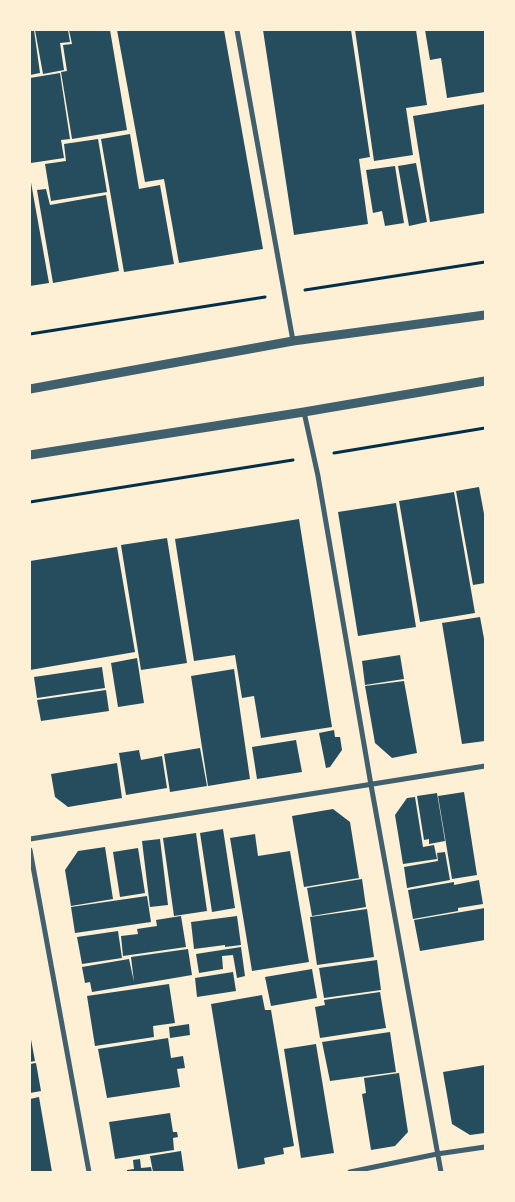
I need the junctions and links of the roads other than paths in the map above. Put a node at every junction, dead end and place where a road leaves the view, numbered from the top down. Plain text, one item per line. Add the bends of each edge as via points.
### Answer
1 (237, 30) edge
2 (485, 315) edge
3 (294, 341) junction
4 (485, 381) edge
5 (30, 388) edge
6 (304, 412) junction
7 (30, 454) edge
8 (485, 766) edge
9 (371, 785) junction
10 (30, 839) edge
11 (30, 850) edge
12 (485, 1147) edge
13 (438, 1154) junction
14 (89, 1172) edge
15 (350, 1172) edge
16 (441, 1172) edge

1 - 3 street
2 - 3 street
3 - 5 street
4 - 6 street
6 - 7 street
6 - 9 street via 320,486
8 - 9 street
9 - 10 street
9 - 13 street
11 - 14 street
12 - 13 street
13 - 15 street
13 - 16 street

